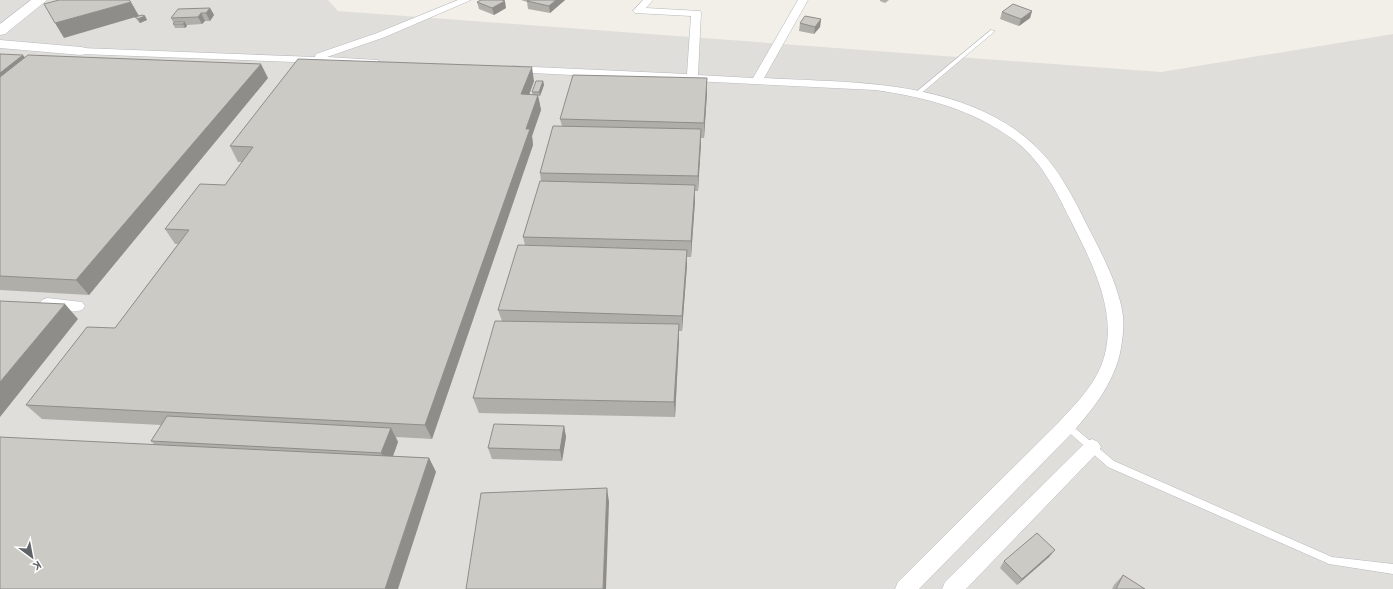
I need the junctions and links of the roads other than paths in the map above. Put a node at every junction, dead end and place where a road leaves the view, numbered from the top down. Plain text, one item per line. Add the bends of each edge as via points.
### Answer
1 (21, 0) edge
2 (40, 0) edge
3 (466, 0) edge
4 (648, 0) edge
5 (803, 0) edge
6 (0, 16) edge
7 (0, 30) edge
8 (992, 31) dead end
9 (0, 44) edge
10 (81, 51) junction
11 (0, 52) edge
12 (311, 59) junction
13 (382, 62) edge
14 (501, 68) edge
15 (692, 77) junction
16 (757, 80) junction
17 (917, 94) junction
18 (31, 303) edge
19 (77, 306) dead end
20 (1067, 426) junction
21 (1092, 447) junction
22 (1393, 569) edge
23 (905, 589) edge
24 (952, 589) edge

1 - 6 street
2 - 7 street
3 - 12 street via 381,35
4 - 15 street via 638,11 696,13
5 - 16 street
8 - 17 lane
9 - 10 street
10 - 11 street
10 - 12 street
12 - 13 street
14 - 15 street
15 - 16 street
16 - 17 street via 875,87
17 - 20 street via 982,115 1020,139 1037,155 1061,186 1104,275 1115,315 1111,360 1100,384
18 - 19 street
20 - 21 lane
20 - 23 street
21 - 22 lane via 1111,464 1332,561
21 - 24 street

